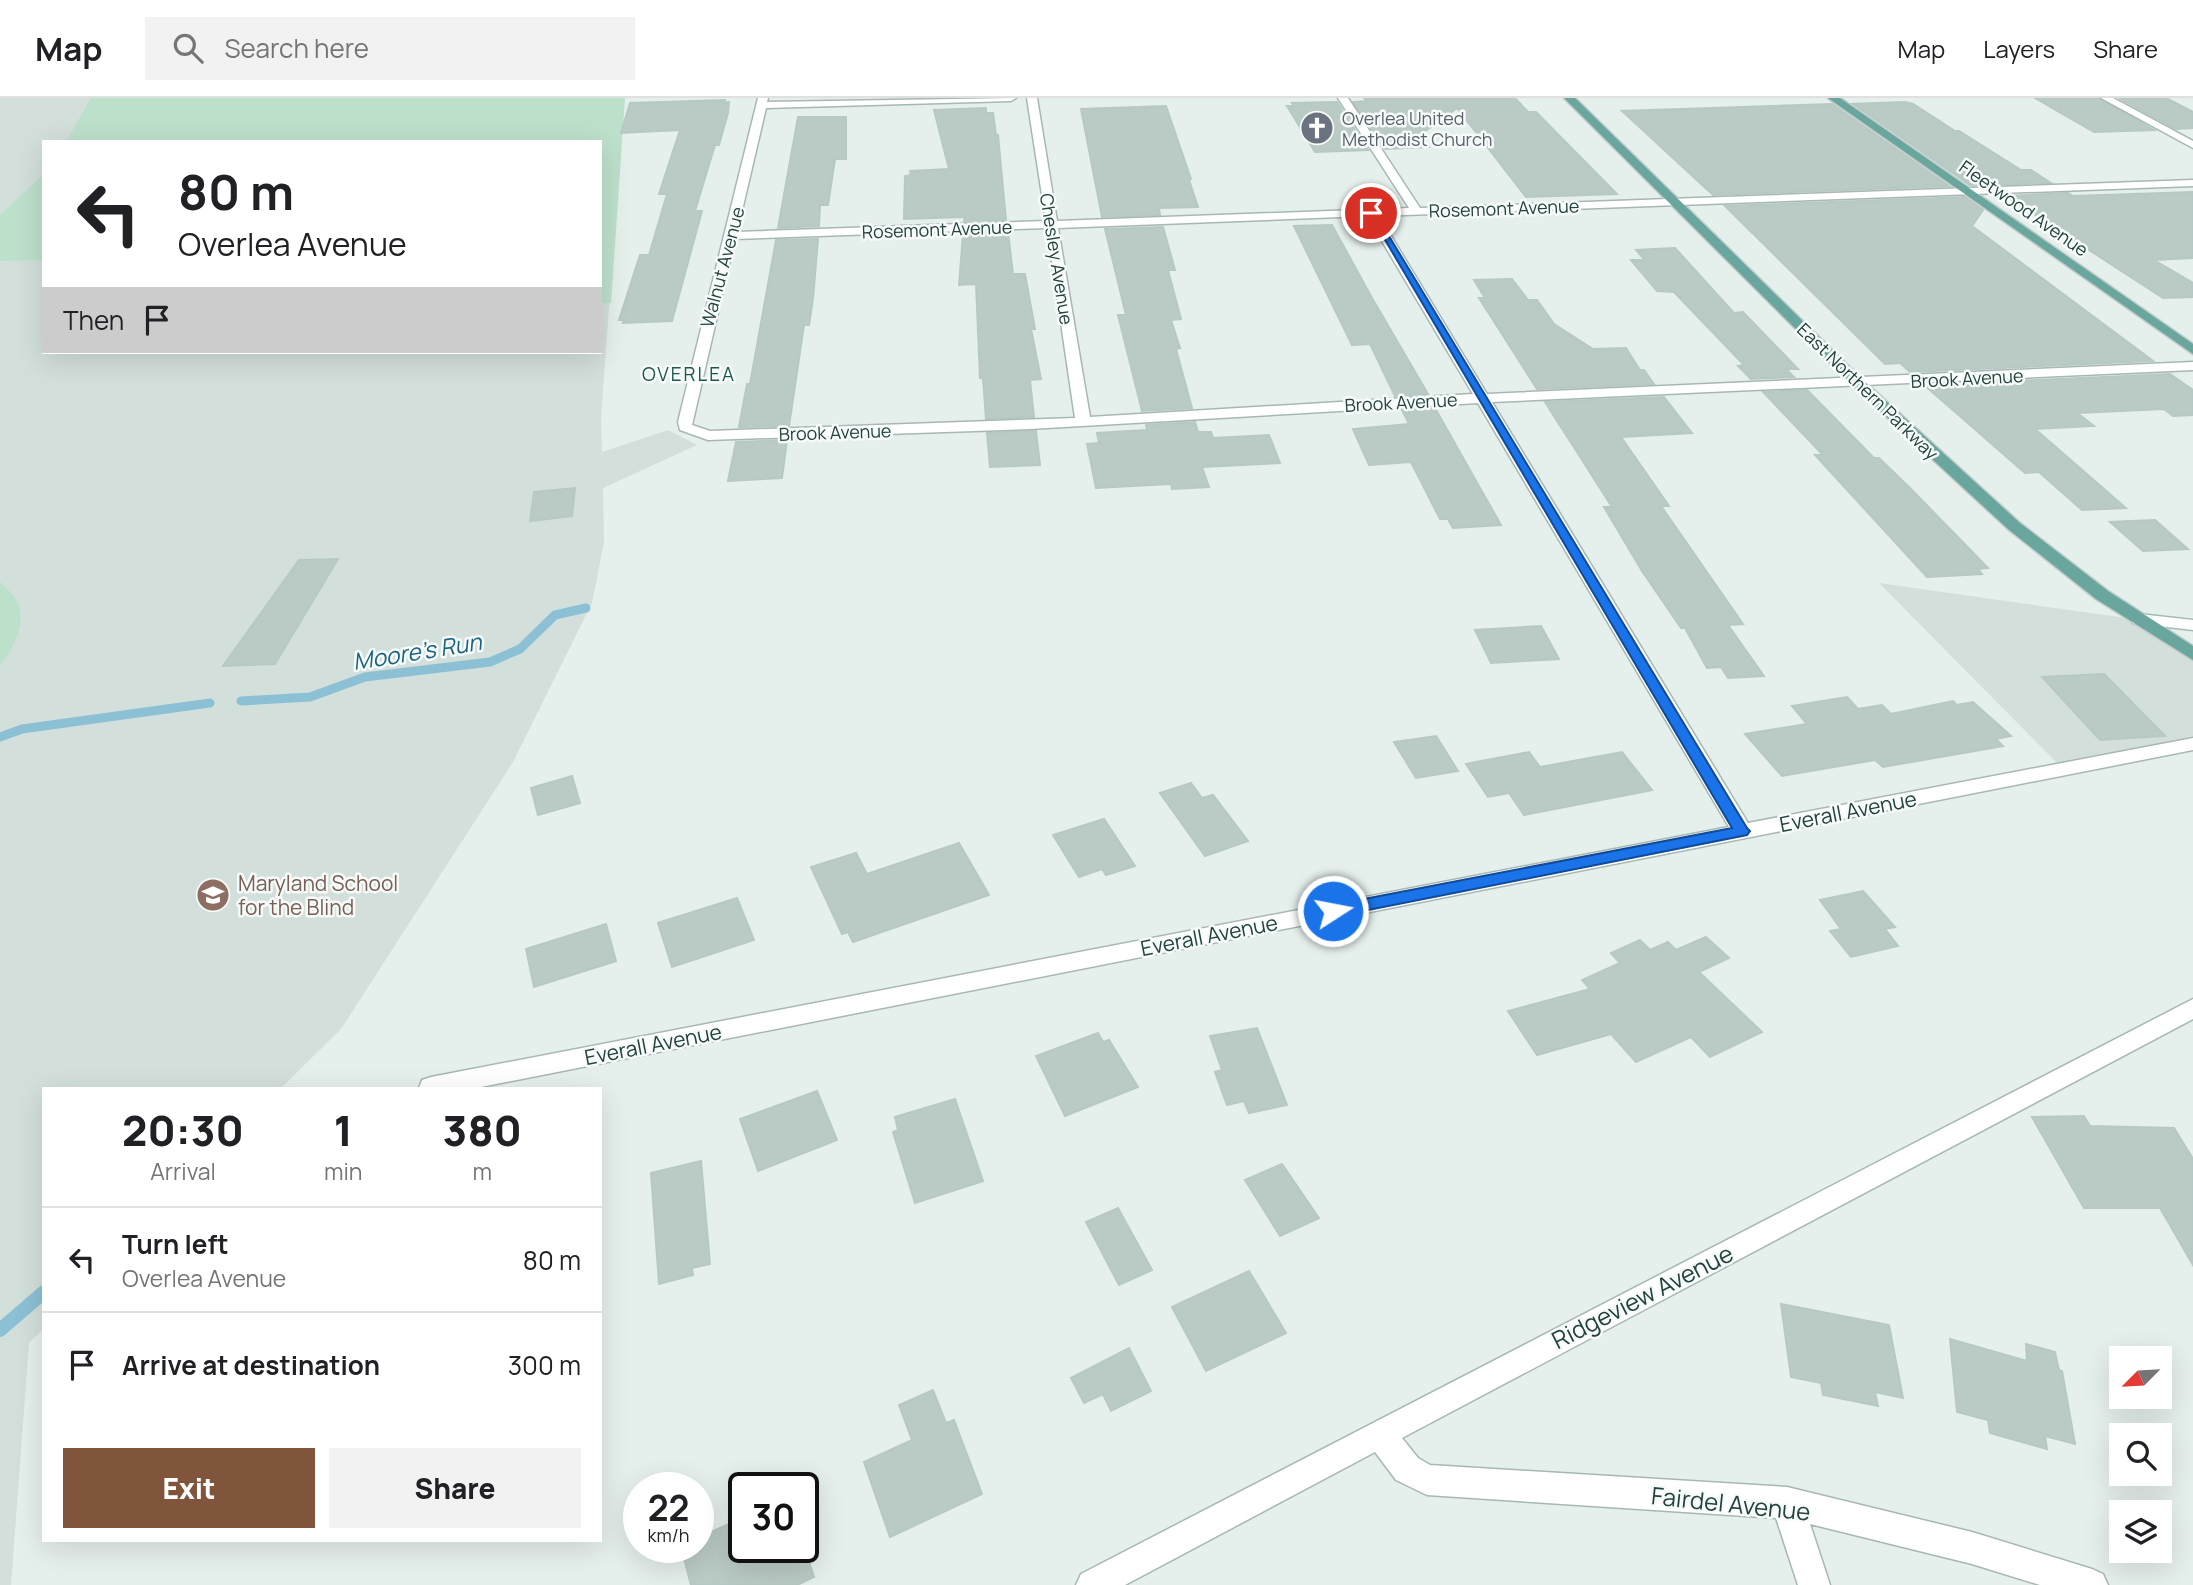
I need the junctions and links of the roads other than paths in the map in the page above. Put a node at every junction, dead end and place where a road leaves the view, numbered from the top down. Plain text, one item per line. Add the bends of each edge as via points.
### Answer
1 (1011, 98) edge
2 (1032, 98) edge
3 (1343, 98) edge
4 (1569, 98) edge
5 (1833, 98) edge
6 (2106, 98) edge
7 (762, 101) edge
8 (2193, 145) edge
9 (2193, 183) edge
10 (1971, 192) junction
11 (1674, 202) junction
12 (1417, 212) junction
13 (1371, 213) junction
14 (1052, 225) junction
15 (731, 236) junction
16 (2193, 350) edge
17 (2193, 366) edge
18 (1858, 383) junction
19 (1483, 398) junction
20 (1083, 420) junction
21 (693, 432) joint
22 (2139, 619) junction
23 (2193, 625) edge
24 (2193, 654) edge
25 (2193, 744) edge
26 (1742, 831) junction
27 (2193, 1009) edge
28 (431, 1087) dead end
29 (1380, 1434) junction
30 (1787, 1503) junction
31 (1092, 1585) edge
32 (1814, 1585) edge
33 (2092, 1585) edge

1 - 7 street
2 - 14 street, Chesley Avenue
3 - 12 street
4 - 11 main road, East Northern Parkway
5 - 10 main road, Fleetwood Avenue
6 - 8 street
7 - 15 street, Walnut Avenue
9 - 10 street, Rosemont Avenue
10 - 11 street, Rosemont Avenue
10 - 16 main road, Fleetwood Avenue
11 - 12 street, Rosemont Avenue
11 - 18 main road, East Northern Parkway
12 - 13 street, Rosemont Avenue
13 - 14 street, Rosemont Avenue
13 - 19 street
14 - 15 street, Rosemont Avenue
14 - 20 street, Chesley Avenue
15 - 21 street, Walnut Avenue via 689,399 685,427
17 - 18 street, Brook Avenue
18 - 19 street, Brook Avenue
18 - 22 main road, East Northern Parkway via 2014,526
19 - 20 street, Brook Avenue
19 - 26 street
20 - 21 street, Brook Avenue via 725,436
22 - 23 street
22 - 24 main road, East Northern Parkway
25 - 26 street, Everall Avenue
26 - 28 street, Everall Avenue
27 - 29 street, Ridgeview Avenue
29 - 30 street, Fairdel Avenue via 1407,1469 1427,1480
29 - 31 street, Ridgeview Avenue
30 - 32 street
30 - 33 street, Fairdel Avenue via 1972,1548

